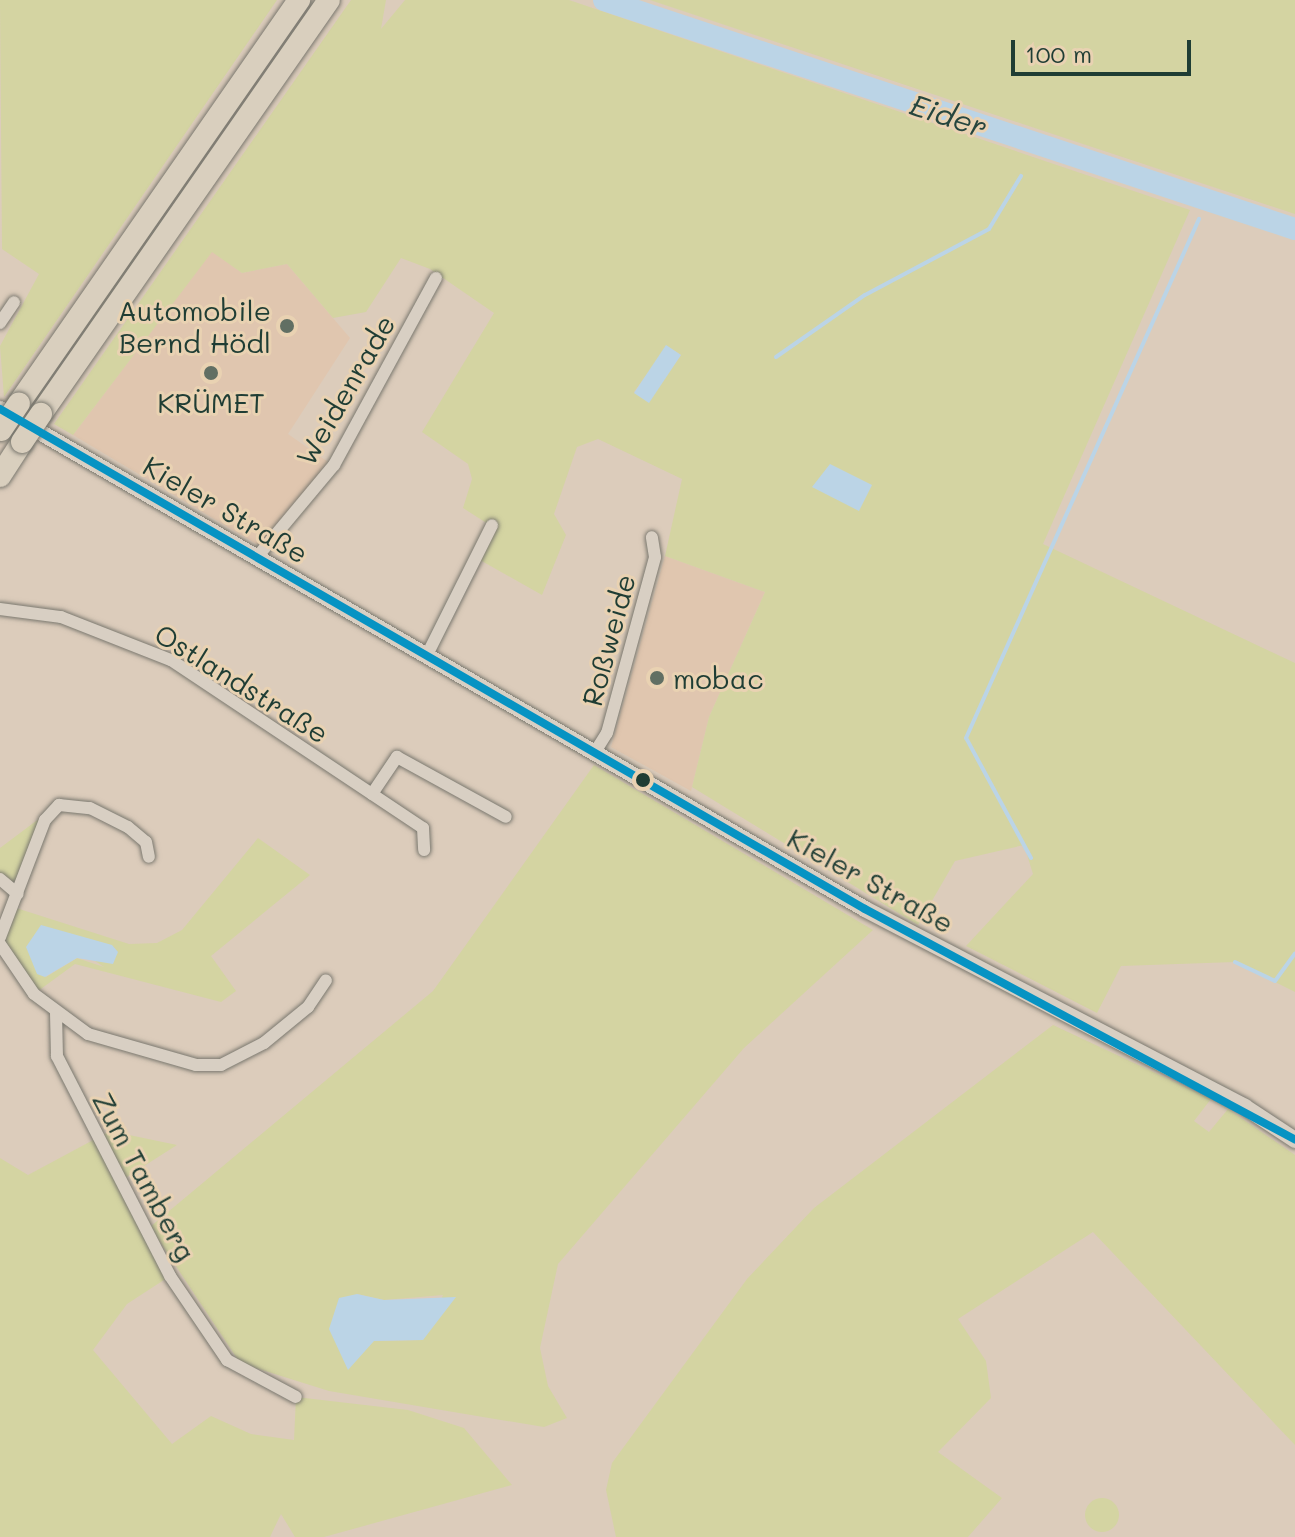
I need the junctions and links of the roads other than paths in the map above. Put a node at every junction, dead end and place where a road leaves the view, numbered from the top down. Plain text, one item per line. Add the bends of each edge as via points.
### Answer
1 (299, 0) edge
2 (329, 0) edge
3 (436, 278) dead end
4 (14, 302) dead end
5 (0, 323) edge
6 (5, 418) edge
7 (0, 476) edge
8 (492, 525) dead end
9 (652, 537) dead end
10 (257, 557) junction
11 (0, 609) edge
12 (427, 655) junction
13 (595, 752) junction
14 (372, 794) junction
15 (506, 817) dead end
16 (424, 850) dead end
17 (149, 857) dead end
18 (0, 879) edge
19 (18, 894) junction
20 (0, 937) edge
21 (0, 944) edge
22 (326, 980) dead end
23 (56, 1013) junction
24 (1295, 1140) edge
25 (296, 1397) dead end

1 - 6 highway
2 - 7 highway, bridge
3 - 10 street, Weidenrade via 334,465
4 - 5 street
6 - 10 street, Kieler Straße
8 - 12 street
9 - 13 street, Roßweide via 655,557 607,733
10 - 12 street, Kieler Straße
11 - 14 street, Ostlandstraße via 61,617 171,660
12 - 13 street, Kieler Straße
13 - 24 street, Kieler Straße via 865,909 1206,1085
14 - 15 street via 397,757
14 - 16 street, Ostlandstraße via 423,828
17 - 19 street via 146,842 128,827 90,808 59,805 45,820
18 - 19 street
19 - 20 street
21 - 23 street
22 - 23 street via 308,1007 264,1043 221,1065 131,1050
23 - 25 street, Zum Tamberg via 57,1056 170,1276 227,1360

